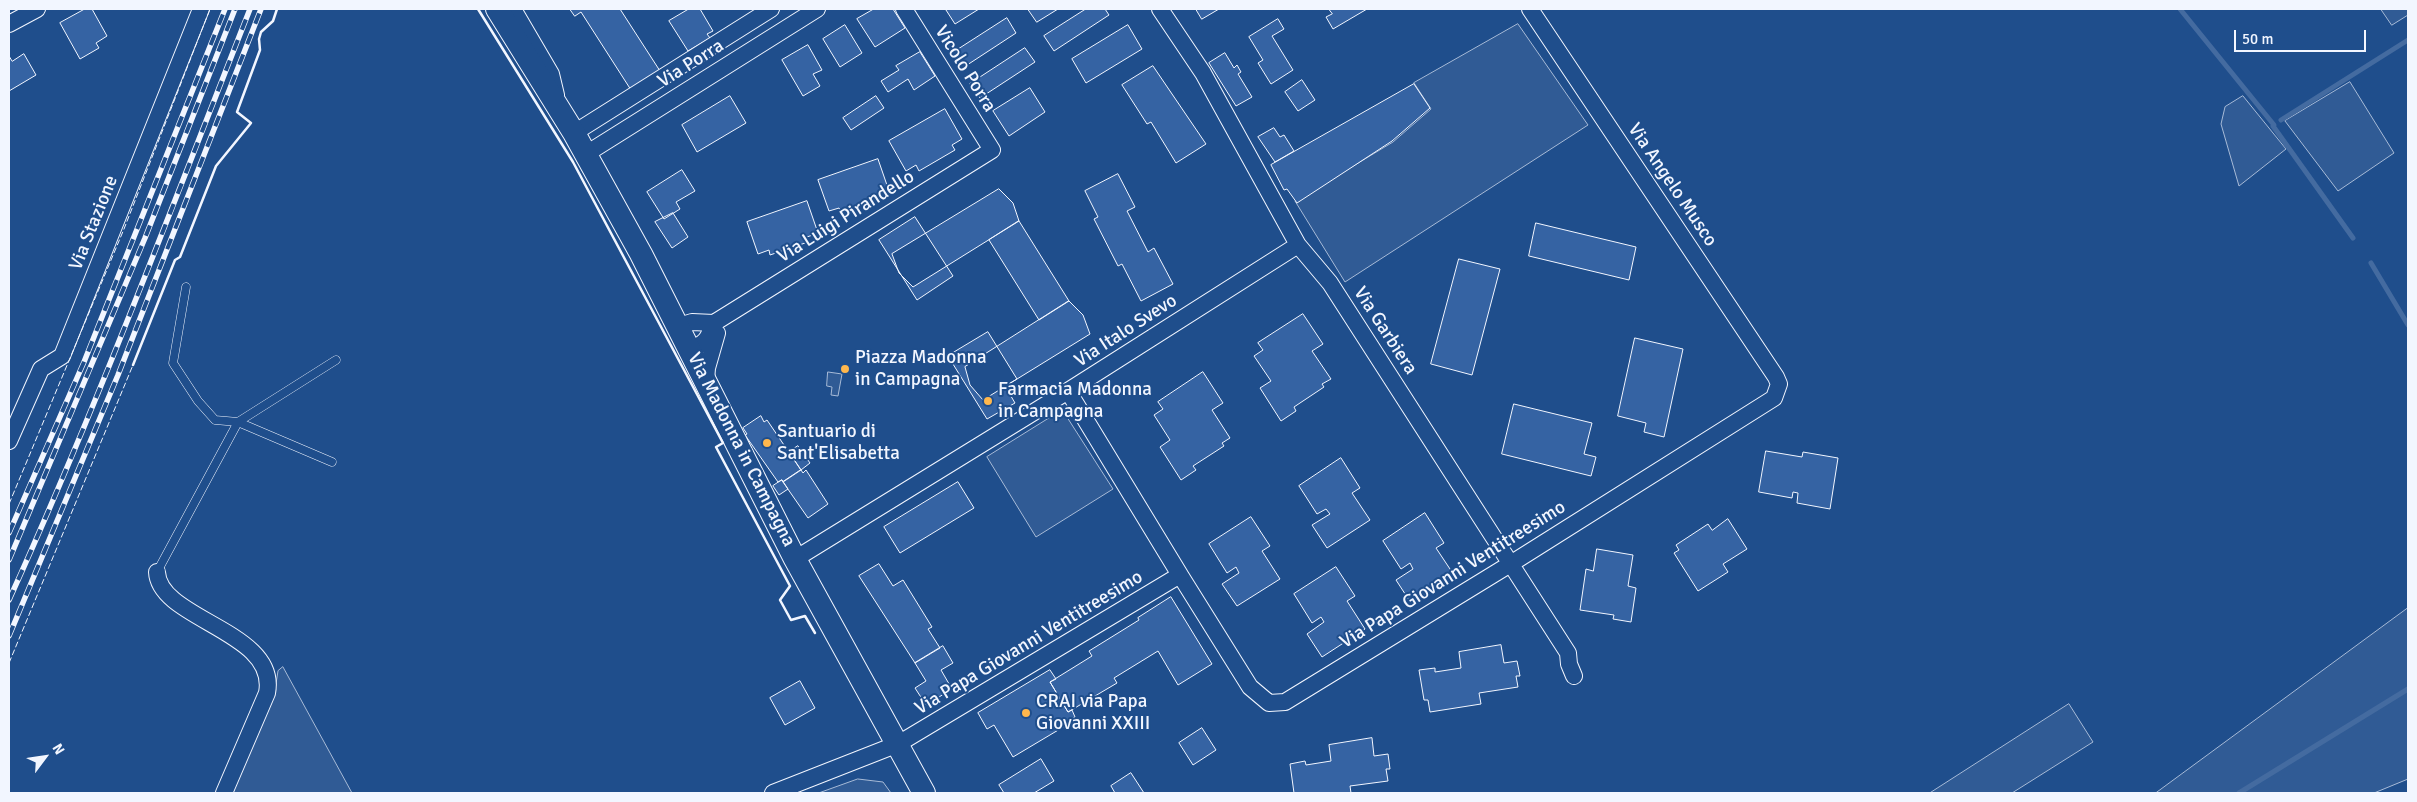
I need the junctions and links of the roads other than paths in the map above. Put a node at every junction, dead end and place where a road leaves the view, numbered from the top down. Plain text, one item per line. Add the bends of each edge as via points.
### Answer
1 (37, 9) edge
2 (201, 9) edge
3 (496, 9) edge
4 (513, 9) edge
5 (771, 9) edge
6 (817, 9) edge
7 (904, 9) edge
8 (1160, 9) edge
9 (1530, 9) edge
10 (9, 24) edge
11 (558, 107) junction
12 (574, 133) junction
13 (992, 150) joint
14 (586, 154) junction
15 (1298, 245) junction
16 (186, 287) dead end
17 (718, 321) junction
18 (679, 326) junction
19 (689, 348) junction
20 (336, 360) dead end
21 (706, 382) junction
22 (1779, 384) joint
23 (1068, 391) junction
24 (238, 422) junction
25 (9, 441) edge
26 (332, 462) dead end
27 (795, 559) junction
28 (1512, 564) junction
29 (157, 572) joint
30 (1180, 575) junction
31 (1574, 676) dead end
32 (898, 744) junction
33 (224, 793) edge
34 (773, 793) edge
35 (924, 793) edge

1 - 10 street
2 - 25 street, Via Stazione via 62,356 41,370
3 - 11 street, Via Madonna in Campagna
4 - 11 street, Via Madonna in Campagna via 551,74
5 - 12 street
6 - 14 street, Via Porra
7 - 13 street, Vicolo Porra
8 - 15 street, Via Garbiera via 1203,73
9 - 22 street, Via Angelo Musco
11 - 12 street, Via Madonna in Campagna
12 - 14 street, Via Madonna in Campagna
13 - 17 street, Via Luigi Pirandello
14 - 18 street, Via Madonna in Campagna
15 - 23 street, Via Italo Svevo
15 - 28 street, Via Garbiera via 1330,283
16 - 24 lane via 173,363 198,401 216,420
17 - 18 street
17 - 19 street, Via Luigi Pirandello via 705,342
17 - 21 street
18 - 19 street, Via Madonna in Campagna
19 - 21 street, Via Madonna in Campagna
20 - 24 lane
21 - 27 street, Via Madonna in Campagna
22 - 28 street, Via Papa Giovanni Ventitreesimo via 1774,398
23 - 27 street, Via Italo Svevo
23 - 30 street, Via Papa Giovanni Ventitreesimo
24 - 26 lane
24 - 29 lane
27 - 32 street, Via Madonna in Campagna
28 - 30 street, Via Papa Giovanni Ventitreesimo via 1292,698 1277,704 1262,699 1250,687
28 - 31 street, Via Garbiera via 1568,653
29 - 33 street via 157,580 169,596 254,651 266,669 267,693
30 - 32 street, Via Papa Giovanni Ventitreesimo
32 - 34 street, Via Papa Giovanni Ventitreesimo
32 - 35 street, Via Madonna in Campagna

